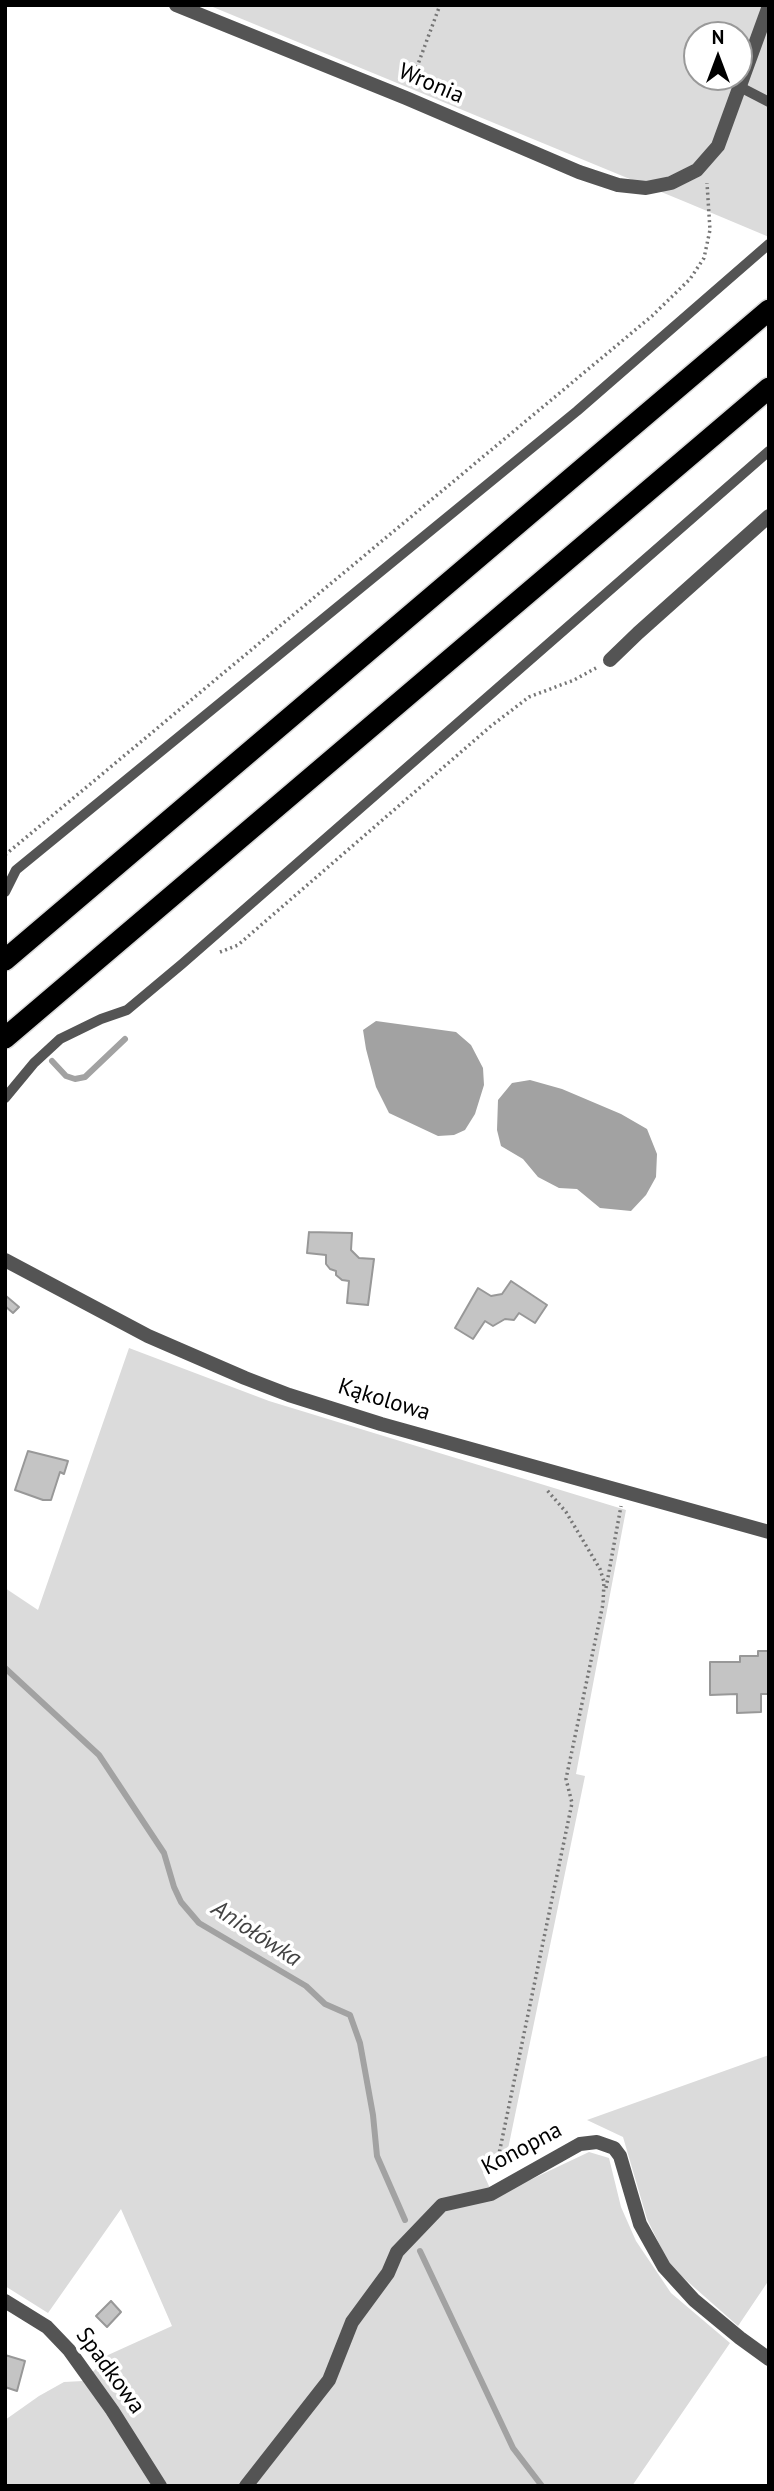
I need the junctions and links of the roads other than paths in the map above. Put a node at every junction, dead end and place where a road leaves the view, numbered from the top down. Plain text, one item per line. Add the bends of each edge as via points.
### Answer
1 (176, 5) edge
2 (769, 6) edge
3 (753, 51) edge
4 (739, 91) edge
5 (748, 91) edge
6 (769, 102) edge
7 (769, 244) edge
8 (769, 310) edge
9 (769, 388) edge
10 (769, 451) edge
11 (769, 516) edge
12 (610, 660) road end
13 (5, 892) edge
14 (5, 960) edge
15 (5, 1038) edge
16 (5, 1098) edge
17 (5, 1260) edge
18 (769, 1532) edge
19 (5, 2301) edge
20 (769, 2359) edge
21 (160, 2486) edge
22 (246, 2486) edge

1 - 4 street, Wronia via 618,185 646,188 671,183 697,170 718,146
2 - 3 street
5 - 6 lane
7 - 13 lane via 577,411 16,870
8 - 14 highway
9 - 15 highway
10 - 16 lane via 182,964 127,1010 60,1039
11 - 12 street
17 - 18 street, Kąkolowa via 148,1336 245,1378 381,1424
19 - 21 street, Spadkowa via 47,2327 69,2350
20 - 22 street, Konopna via 694,2300 664,2267 643,2231 614,2148 597,2142 580,2144 491,2193 442,2205 397,2252 388,2273 352,2322 329,2380

